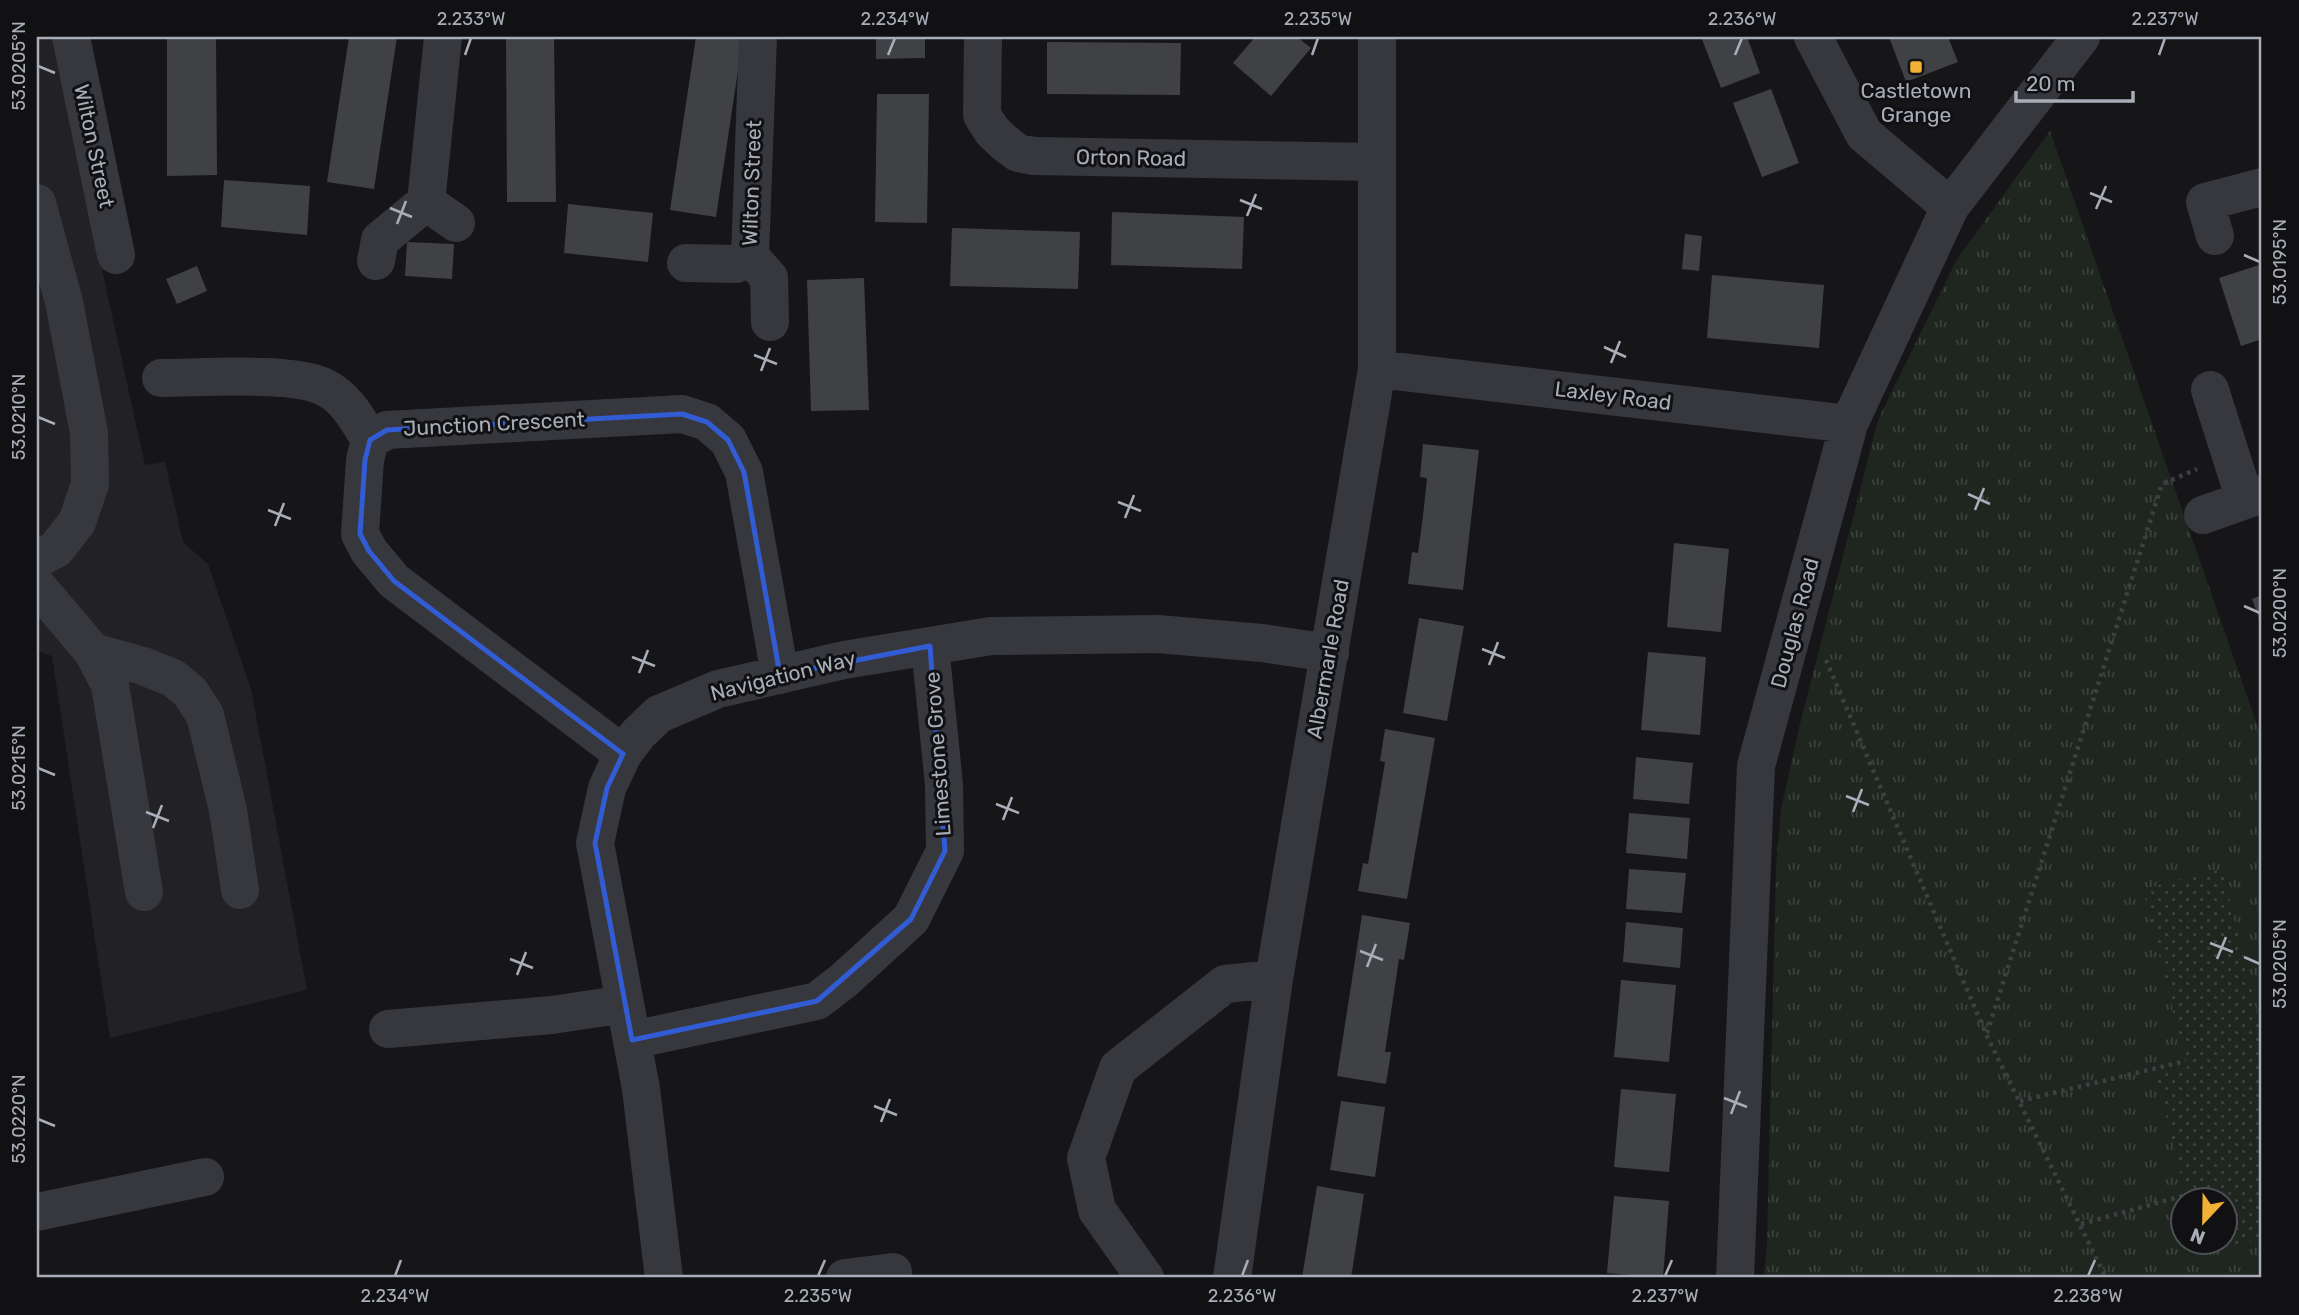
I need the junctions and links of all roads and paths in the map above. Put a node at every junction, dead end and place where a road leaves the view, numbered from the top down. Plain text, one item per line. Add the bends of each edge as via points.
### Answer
1 (71, 37) edge
2 (443, 37) edge
3 (758, 37) edge
4 (983, 37) edge
5 (1377, 37) edge
6 (1813, 37) edge
7 (2081, 37) edge
8 (1376, 162) junction
9 (2262, 187) edge
10 (37, 203) edge
11 (1951, 207) junction
12 (2215, 236) dead end
13 (116, 255) dead end
14 (750, 257) junction
15 (376, 261) dead end
16 (686, 263) dead end
17 (770, 322) dead end
18 (1377, 369) junction
19 (161, 378) dead end
20 (2210, 390) dead end
21 (1849, 424) junction
22 (370, 440) junction
23 (2231, 455) junction
24 (2254, 497) edge
25 (2203, 515) dead end
26 (37, 559) edge
27 (37, 586) edge
28 (1801, 601) junction
29 (930, 646) junction
30 (93, 652) junction
31 (1330, 653) junction
32 (780, 674) junction
33 (623, 754) junction
34 (240, 890) dead end
35 (144, 892) dead end
36 (1274, 979) junction
37 (628, 1022) junction
38 (388, 1030) dead end
39 (1986, 1034) junction
40 (2186, 1061) dead end
41 (2020, 1101) junction
42 (205, 1177) dead end
43 (2170, 1199) edge
44 (37, 1213) edge
45 (2081, 1224) junction
46 (894, 1272) dead end
47 (664, 1278) edge
48 (845, 1278) edge
49 (1145, 1278) edge
50 (1232, 1278) edge
51 (1735, 1278) edge
52 (2106, 1278) edge

1 - 13 street, Wilton Street
2 - 15 street via 441,213 380,240
3 - 14 street, Wilton Street
4 - 8 street, Orton Road via 982,115 992,131 1018,153
5 - 8 street, Albermarle Road
6 - 11 street via 1864,134
7 - 11 street, Douglas Road
8 - 18 street, Albermarle Road
9 - 12 street via 2205,202
10 - 26 street via 64,302 89,433 90,484 77,522 56,549
11 - 21 street, Douglas Road
14 - 16 street via 736,264
14 - 17 street, Wilton Street via 769,278
18 - 21 street, Laxley Road
18 - 31 street, Albermarle Road
19 - 22 street via 305,380 340,397
20 - 23 street
21 - 28 street, Douglas Road
22 - 32 street, Junction Crescent via 387,430 681,414 707,422 728,440 744,472
22 - 33 street via 360,534 369,551 394,581
23 - 24 street
23 - 39 path via 2162,484
24 - 25 street
27 - 30 street
28 - 39 path
28 - 51 street, Douglas Road via 1756,766
29 - 31 street, Navigation Way via 991,636 1158,634
29 - 32 street, Navigation Way
29 - 37 street, Limestone Grove via 944,785 945,851 911,919 817,1001
30 - 34 street via 173,678 190,692 205,715 228,810
30 - 35 street via 110,685
31 - 36 street, Albermarle Road
32 - 33 street, Navigation Way via 718,689 659,714
33 - 37 street, Navigation Way via 607,788 595,843
36 - 49 street via 1225,984 1118,1068 1086,1158 1097,1210
36 - 50 street, Albermarle Road
37 - 38 street, Limestone Grove via 552,1015
37 - 47 street, Navigation Way via 641,1089
39 - 41 path
40 - 41 path
41 - 45 path
42 - 44 street
43 - 45 path
45 - 52 path
46 - 48 street

